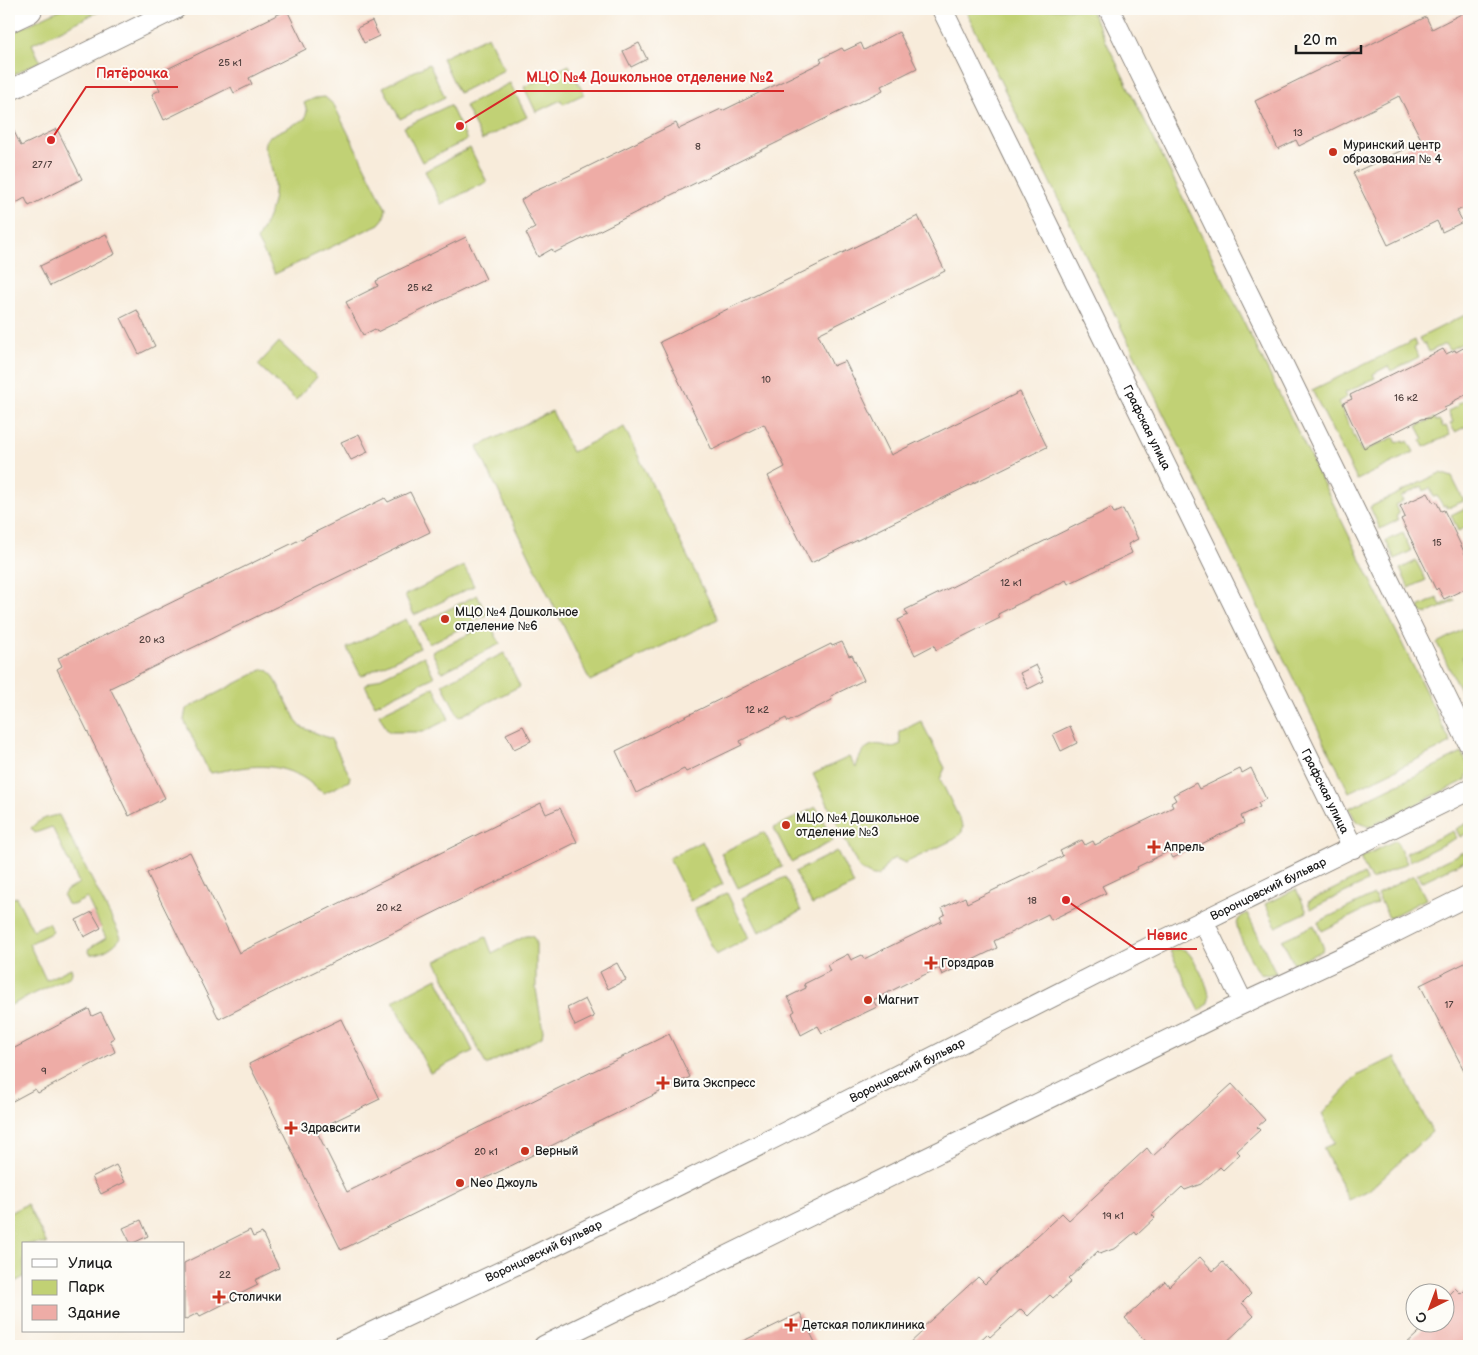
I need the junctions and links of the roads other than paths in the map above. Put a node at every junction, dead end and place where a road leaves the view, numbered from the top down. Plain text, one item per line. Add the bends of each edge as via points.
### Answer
1 (28, 9) edge
2 (176, 9) edge
3 (942, 9) edge
4 (1109, 9) edge
5 (9, 18) edge
6 (9, 91) edge
7 (1469, 744) edge
8 (1469, 790) edge
9 (1353, 848) junction
10 (1469, 895) edge
11 (1203, 921) junction
12 (1244, 1003) junction
13 (343, 1346) edge
14 (544, 1346) edge

1 - 5 street
2 - 6 street
3 - 9 street, Графская улица
4 - 7 street
8 - 9 street, Воронцовский бульвар
9 - 11 street, Воронцовский бульвар
10 - 12 street
11 - 12 street
11 - 13 street, Воронцовский бульвар via 765,1142
12 - 14 street

